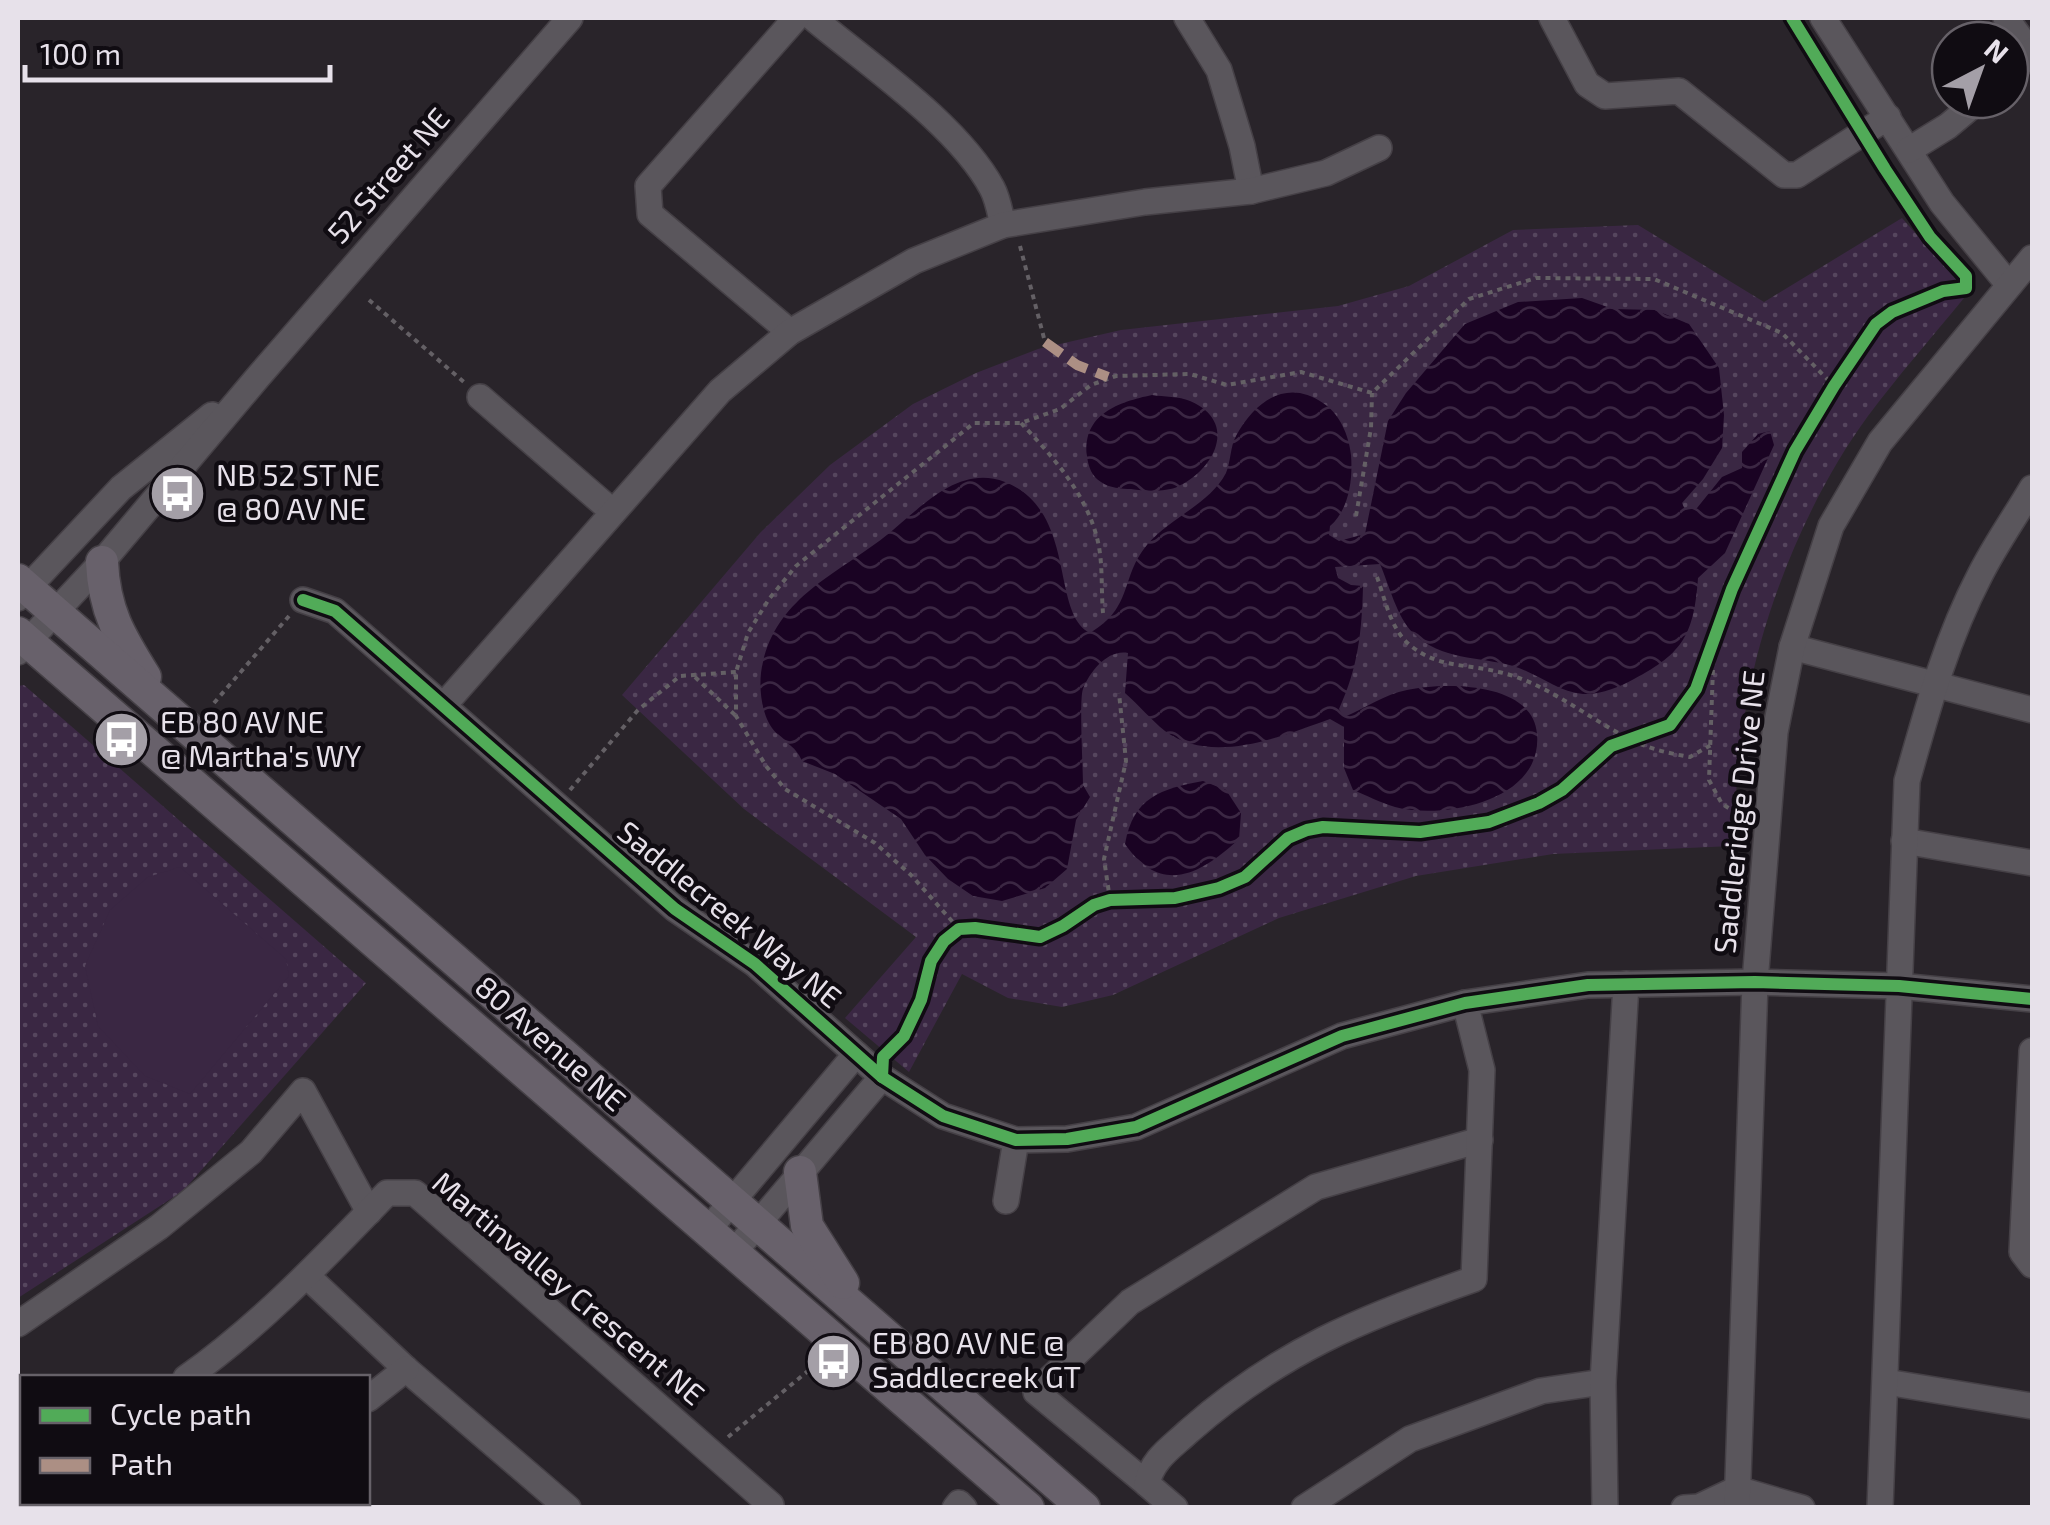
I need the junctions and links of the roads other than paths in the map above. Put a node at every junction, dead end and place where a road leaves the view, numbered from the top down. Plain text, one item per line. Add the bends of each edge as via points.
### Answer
1 (570, 18) edge
2 (796, 18) edge
3 (814, 18) edge
4 (1187, 18) edge
5 (1552, 18) edge
6 (1824, 18) edge
7 (2006, 18) edge
8 (2032, 52) edge
9 (1888, 116) junction
10 (1955, 120) edge
11 (1379, 148) dead end
12 (1909, 150) junction
13 (1251, 190) junction
14 (1012, 223) junction
15 (2032, 258) edge
16 (2009, 285) junction
17 (790, 332) junction
18 (258, 377) junction
19 (480, 396) road end
20 (2032, 488) edge
21 (613, 512) junction
22 (102, 562) junction
23 (21, 588) edge
24 (303, 600) road end
25 (54, 612) junction
26 (21, 642) edge
27 (1792, 647) junction
28 (1934, 684) junction
29 (444, 705) junction
30 (166, 710) junction
31 (2032, 710) edge
32 (1904, 841) junction
33 (2032, 864) edge
34 (1755, 982) junction
35 (1626, 984) junction
36 (1899, 986) junction
37 (2032, 1000) edge
38 (1465, 1004) junction
39 (2032, 1051) edge
40 (856, 1054) junction
41 (882, 1077) junction
42 (2030, 1136) edge
43 (1016, 1140) junction
44 (1480, 1140) junction
45 (800, 1172) junction
46 (1006, 1201) dead end
47 (731, 1202) junction
48 (369, 1212) junction
49 (757, 1224) junction
50 (708, 1230) junction
51 (734, 1252) junction
52 (2032, 1265) edge
53 (307, 1276) junction
54 (18, 1324) edge
55 (882, 1334) junction
56 (406, 1368) junction
57 (190, 1375) edge
58 (1603, 1382) junction
59 (1886, 1382) junction
60 (370, 1397) edge
61 (2032, 1406) edge
62 (1147, 1484) junction
63 (1737, 1498) edge
64 (568, 1508) edge
65 (770, 1508) edge
66 (955, 1508) edge
67 (964, 1508) edge
68 (1028, 1508) edge
69 (1084, 1508) edge
70 (1175, 1508) edge
71 (1304, 1508) edge
72 (1606, 1508) edge
73 (1684, 1508) edge
74 (1802, 1508) edge
75 (1880, 1508) edge

1 - 18 street, 52 Street NE
2 - 17 street via 648,186 650,214
3 - 14 street via 974,160
4 - 13 street via 1219,70
5 - 9 street via 1588,84 1604,96 1680,91 1784,175 1797,175
6 - 9 street
7 - 8 street
9 - 12 street
10 - 12 street
11 - 13 street via 1326,174
12 - 16 street via 1942,203
13 - 14 street
14 - 17 street via 914,261
15 - 16 street, Saddleridge Drive NE
16 - 27 street, Saddleridge Drive NE via 1880,442 1831,526
17 - 21 street via 720,391
18 - 22 street, 52 Street NE
18 - 23 street, 52 Street NE via 122,488
19 - 21 street
20 - 28 street via 1982,571
21 - 29 street
22 - 25 street, 52 Street NE
22 - 30 main road via 106,605 118,635
23 - 25 main road, 80 Avenue NE
24 - 29 street, Saddlecreek Way NE via 336,611
25 - 26 street, 52 Street NE
25 - 30 main road, 80 Avenue NE
26 - 50 main road, 80 Avenue NE
27 - 28 street
27 - 34 street, Saddleridge Drive NE via 1775,732
28 - 31 street
28 - 32 street via 1906,781
29 - 40 street, Saddlecreek Way NE via 676,909 755,964
30 - 47 main road, 80 Avenue NE
32 - 33 street
32 - 36 street
34 - 35 street, Saddlecreek Way NE
34 - 36 street, Saddlecreek Way NE
34 - 63 street, Saddleridge Drive NE
35 - 38 street, Saddlecreek Way NE
35 - 58 street
36 - 37 street, Saddlecreek Way NE
36 - 59 street
38 - 43 street, Saddlecreek Way NE via 1342,1036 1136,1127
38 - 44 street via 1482,1070
39 - 42 street
40 - 41 street, Saddlecreek Way NE
40 - 47 street
41 - 43 street, Saddlecreek Way NE via 942,1116
41 - 45 street
42 - 52 street via 2022,1252
43 - 46 street
44 - 62 street via 1474,1278 1324,1337 1233,1393 1150,1466
44 - 62 street via 1316,1187 1130,1302 1036,1392
45 - 49 street
45 - 55 main road via 807,1226
47 - 49 main road, 80 Avenue NE
47 - 50 street
48 - 53 street, Martinvalley Crescent NE
48 - 54 street via 303,1091 251,1152 159,1228
48 - 65 street, Martinvalley Crescent NE via 387,1193 415,1193
49 - 51 street
49 - 55 main road, 80 Avenue NE
50 - 51 main road, 80 Avenue NE
51 - 68 main road, 80 Avenue NE
53 - 56 street
53 - 57 street, Martinvalley Crescent NE
55 - 69 main road, 80 Avenue NE
56 - 60 street
56 - 64 street
58 - 71 street via 1542,1391 1410,1439
58 - 72 street
59 - 61 street
59 - 75 street
62 - 70 street
63 - 73 street
63 - 74 street
66 - 67 street

